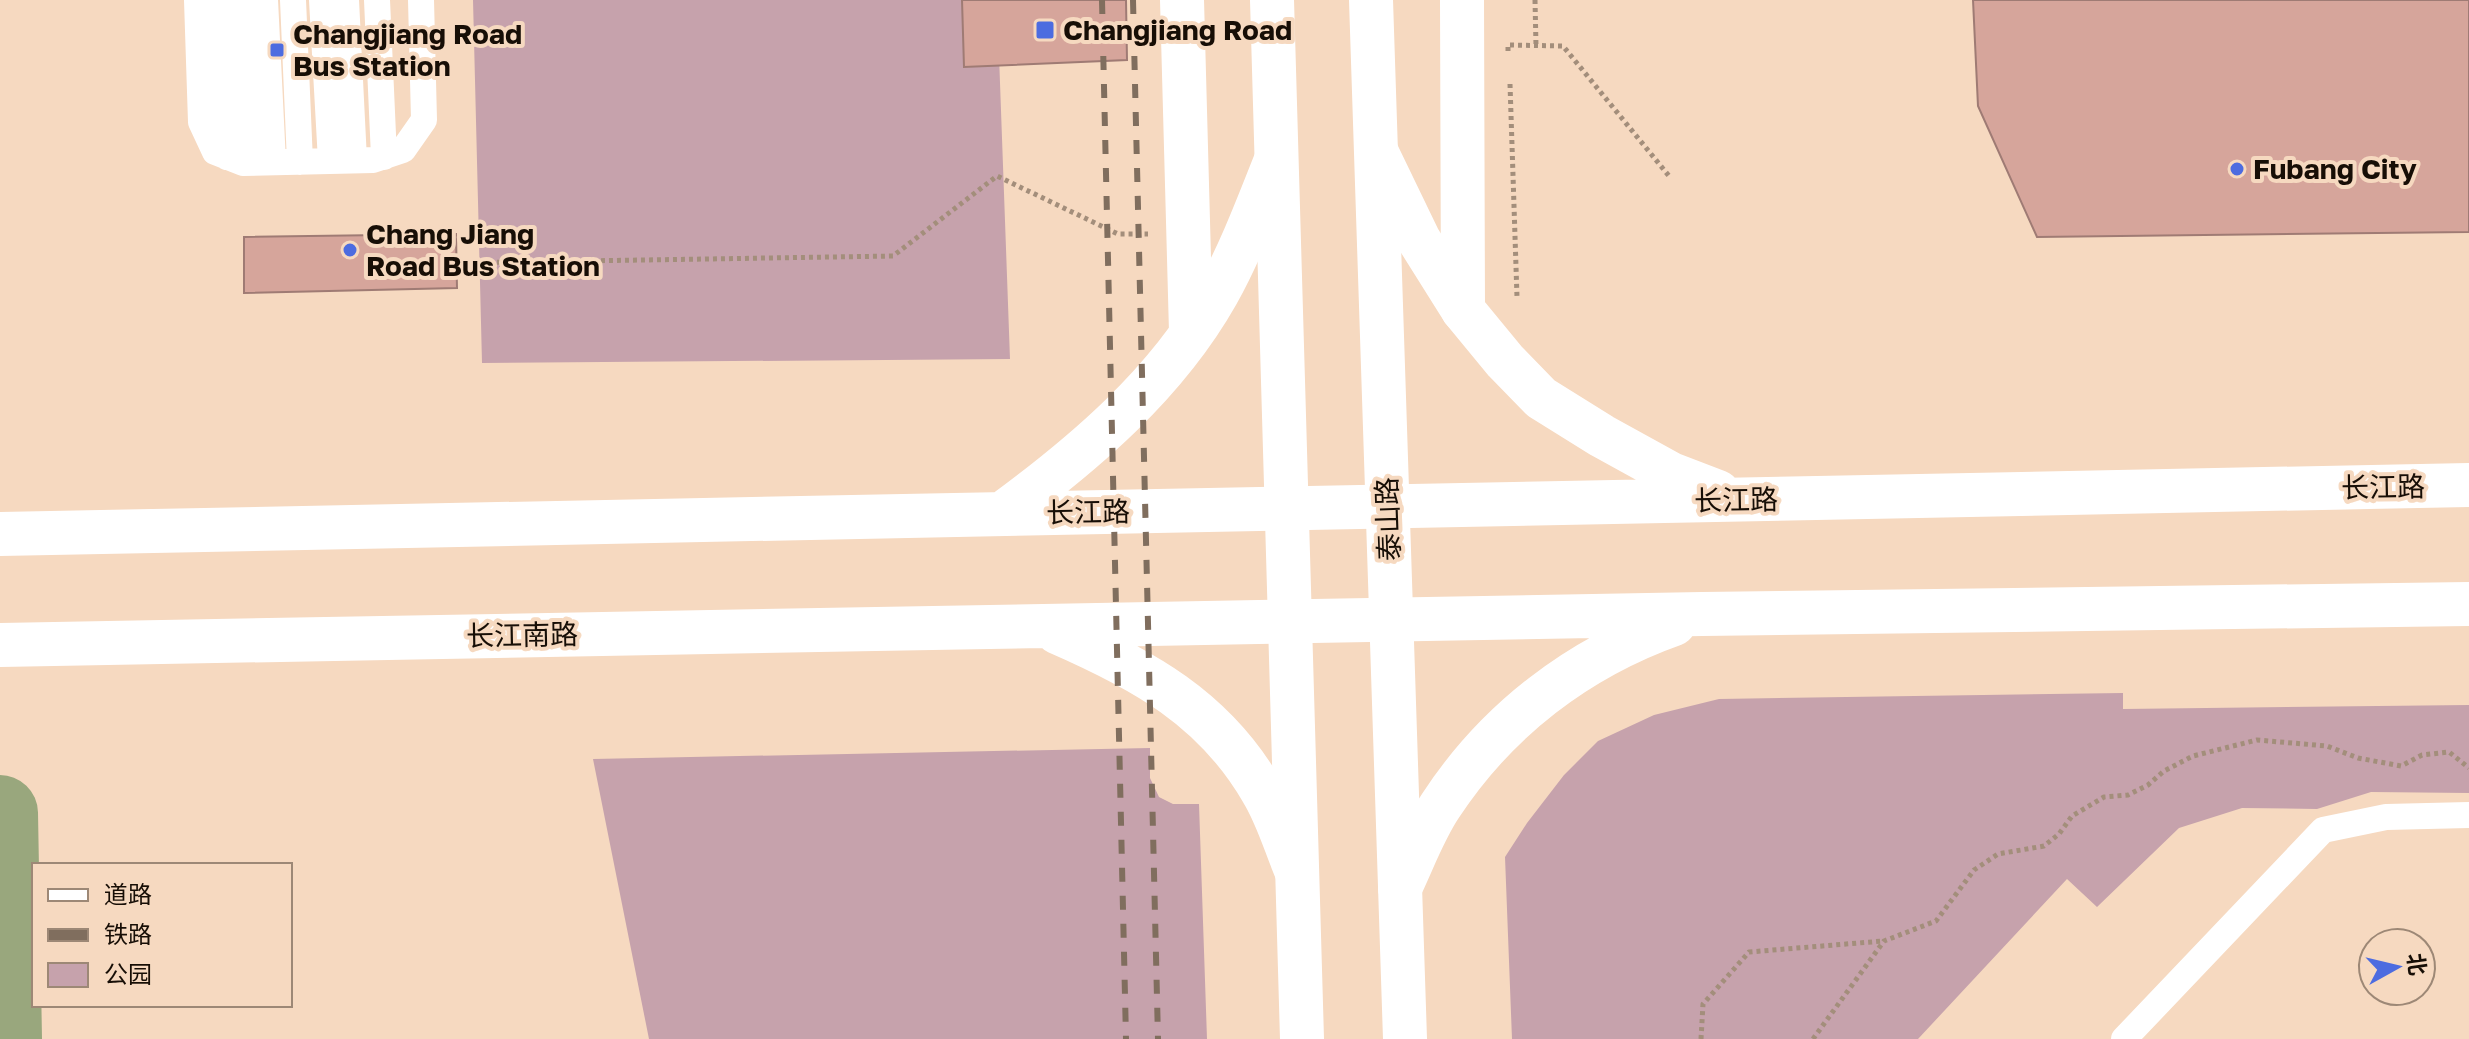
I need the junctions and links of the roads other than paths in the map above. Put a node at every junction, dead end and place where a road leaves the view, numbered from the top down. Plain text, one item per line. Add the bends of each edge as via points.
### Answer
1 (197, 0) edge
2 (219, 0) edge
3 (241, 0) edge
4 (265, 0) edge
5 (293, 0) edge
6 (322, 0) edge
7 (346, 0) edge
8 (377, 0) edge
9 (421, 0) edge
10 (1182, 0) edge
11 (1272, 0) edge
12 (1371, 0) edge
13 (1462, 0) edge
14 (1377, 153) junction
15 (384, 157) junction
16 (1276, 160) junction
17 (250, 161) junction
18 (342, 161) junction
19 (300, 162) junction
20 (1463, 310) junction
21 (1191, 332) junction
22 (2469, 485) edge
23 (1739, 500) junction
24 (1388, 507) junction
25 (1287, 509) junction
26 (1002, 514) junction
27 (0, 534) edge
28 (2469, 604) edge
29 (1702, 614) junction
30 (1391, 620) junction
31 (1290, 622) junction
32 (1044, 626) junction
33 (0, 645) edge
34 (2469, 815) edge
35 (1297, 871) junction
36 (1400, 888) junction
37 (1302, 1039) edge
38 (1405, 1039) edge
39 (2124, 1039) edge

1 - 17 lane via 201,122 215,152
2 - 17 lane
3 - 17 lane
4 - 17 lane
5 - 19 lane
6 - 18 lane
7 - 18 lane
8 - 15 lane
9 - 15 lane via 424,120 403,150
10 - 21 main road
11 - 16 main road
12 - 14 main road, 泰山路
13 - 20 main road
14 - 20 main road via 1419,240
14 - 24 main road, 泰山路
15 - 18 lane
16 - 21 main road via 1217,295
16 - 25 main road
17 - 19 lane
18 - 19 lane
20 - 23 main road via 1541,398 1671,474
21 - 26 main road via 1136,402
22 - 23 main road, 长江路
23 - 24 main road, 长江路
24 - 25 main road, 长江路
24 - 30 main road, 泰山路
25 - 26 main road, 长江路
25 - 31 main road
26 - 27 main road
28 - 29 main road
29 - 30 main road
29 - 36 main road via 1635,638 1526,706 1440,806
30 - 31 main road
30 - 36 main road, 泰山路
31 - 32 main road
31 - 35 main road
32 - 33 main road, 长江南路
32 - 35 main road via 1175,693 1226,738 1263,791
34 - 39 lane via 2386,817 2323,830
35 - 37 main road
36 - 38 main road, 泰山路

